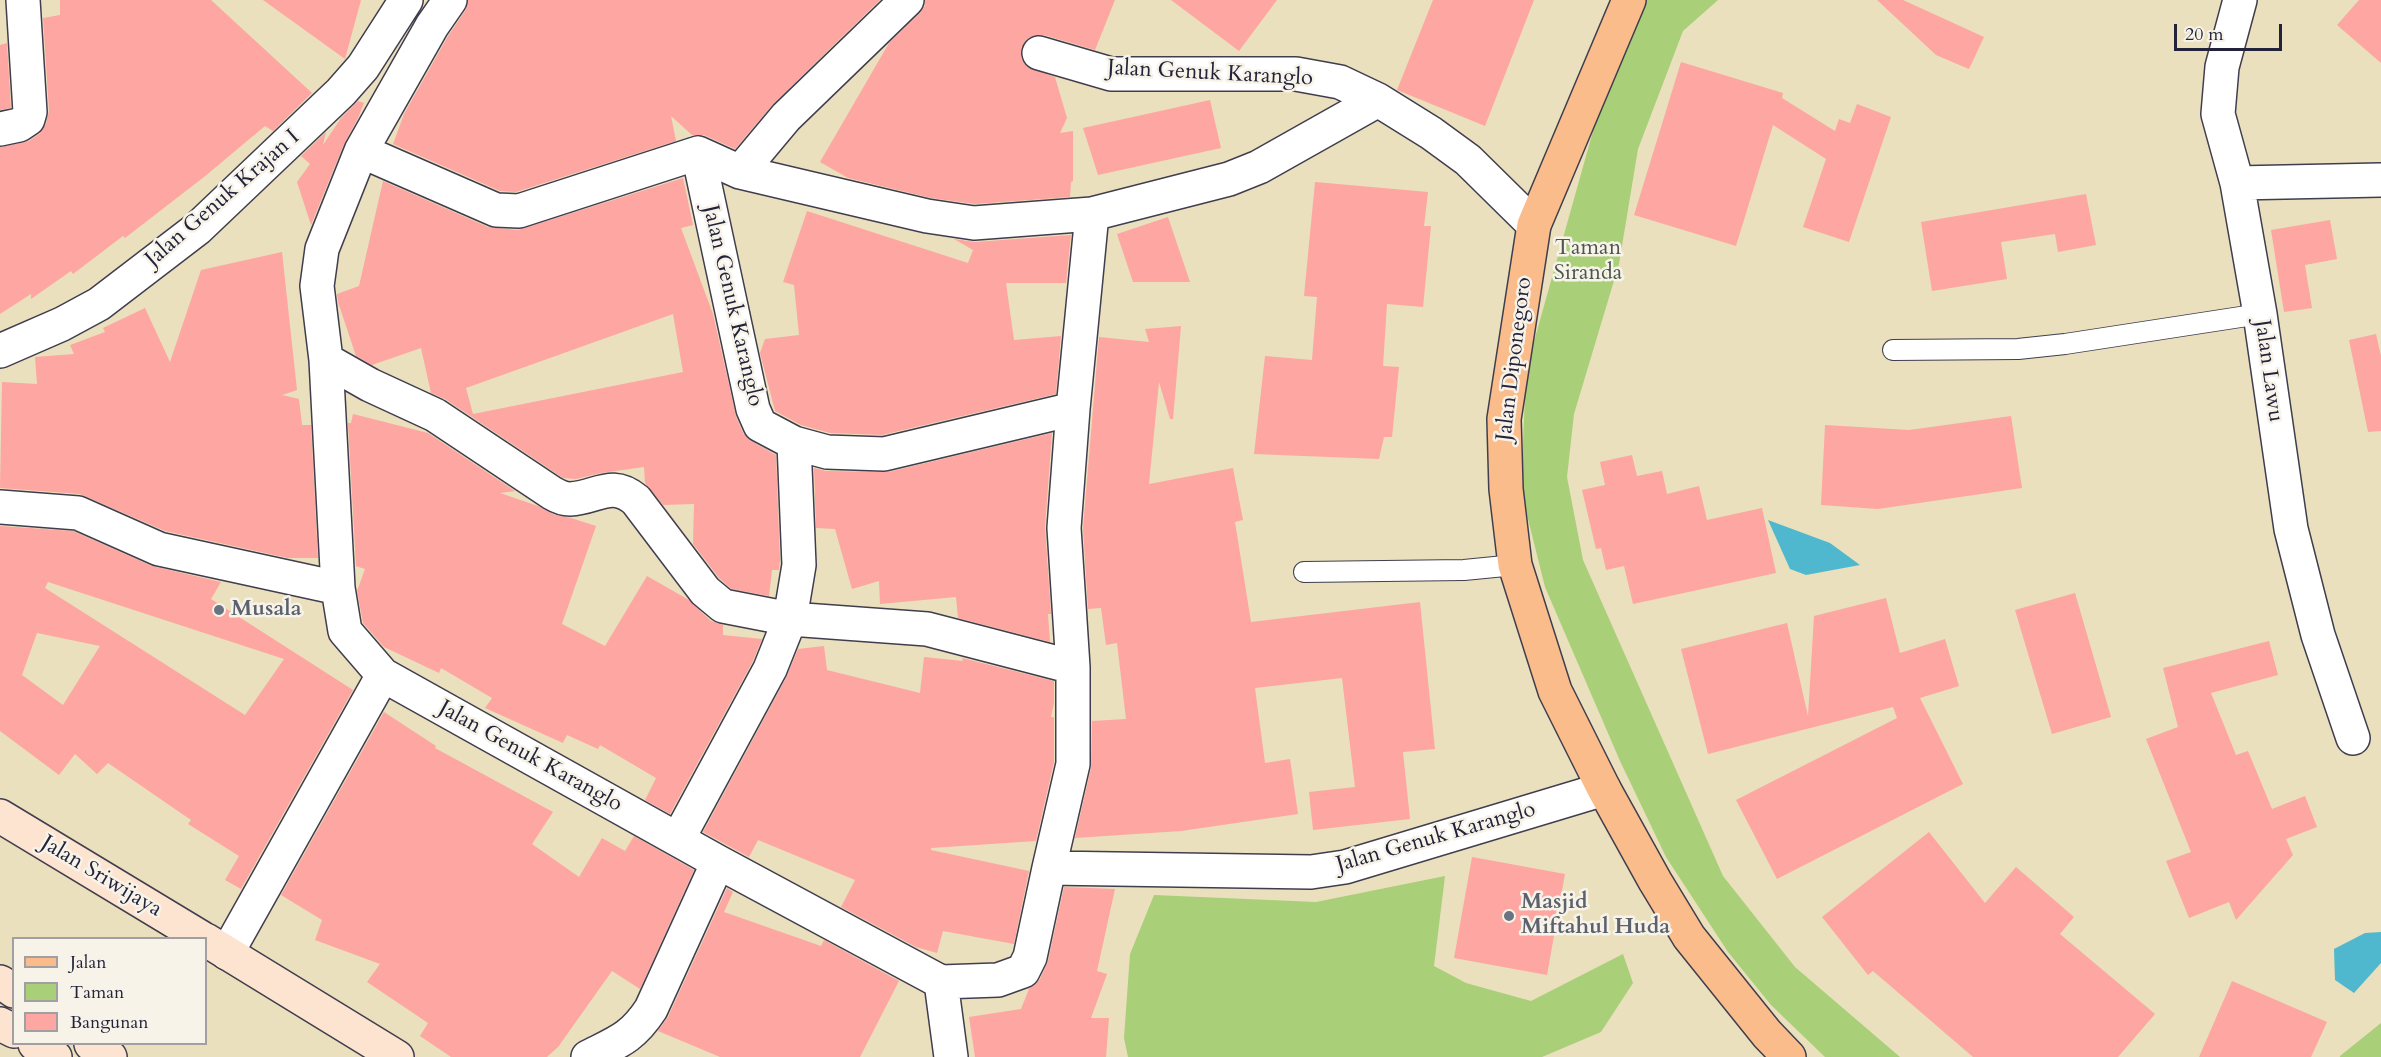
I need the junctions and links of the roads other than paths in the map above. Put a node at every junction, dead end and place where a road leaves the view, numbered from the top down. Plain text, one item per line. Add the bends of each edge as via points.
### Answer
1 (23, 0) edge
2 (406, 0) edge
3 (450, 0) edge
4 (907, 0) edge
5 (1629, 0) edge
6 (2240, 0) edge
7 (1039, 53) dead end
8 (1378, 100) junction
9 (0, 129) edge
10 (361, 151) junction
11 (698, 153) junction
12 (740, 172) junction
13 (2381, 180) edge
14 (2237, 183) junction
15 (1092, 214) junction
16 (1534, 225) junction
17 (2260, 314) junction
18 (0, 351) edge
19 (1893, 351) dead end
20 (326, 360) junction
21 (1072, 409) junction
22 (794, 442) junction
23 (0, 507) edge
24 (1515, 566) junction
25 (1304, 572) dead end
26 (338, 588) junction
27 (790, 619) junction
28 (1073, 668) junction
29 (383, 675) junction
30 (2353, 738) dead end
31 (1604, 789) junction
32 (0, 816) edge
33 (678, 839) junction
34 (718, 862) junction
35 (1049, 868) junction
36 (200, 937) edge
37 (212, 944) edge
38 (941, 982) junction
39 (37, 1045) edge
40 (92, 1045) edge
41 (56, 1057) edge
42 (110, 1057) edge
43 (397, 1057) edge
44 (588, 1057) edge
45 (951, 1057) edge
46 (1789, 1057) edge

1 - 9 street via 30,112 19,125
2 - 18 street, Jalan Genuk Krajan I via 363,67 341,92 197,229 99,303
3 - 10 street, Jalan Genuk Karanglo
4 - 12 street via 786,117
5 - 16 main road, Jalan Diponegoro
6 - 14 street, Jalan Lawu via 2218,94 2218,114
7 - 8 street, Jalan Genuk Karanglo via 1111,74 1296,74 1341,82
8 - 15 street via 1259,167 1229,179
8 - 16 street, Jalan Genuk Karanglo via 1468,160
10 - 11 street via 506,212
10 - 20 street, Jalan Genuk Karanglo via 322,249 317,286
11 - 12 street
11 - 22 street, Jalan Genuk Karanglo via 753,409 760,425
12 - 15 street via 927,216 974,223
13 - 14 street
14 - 17 street, Jalan Lawu
15 - 21 street
16 - 24 main road, Jalan Diponegoro via 1504,419 1506,489
17 - 19 lane via 2018,349
17 - 30 street, Jalan Lawu via 2290,530 2318,635
20 - 26 street, Jalan Genuk Karanglo
20 - 27 street via 435,415 552,493 570,499 617,489 627,492 714,599 723,606
21 - 22 street, Jalan Genuk Karanglo via 891,453 827,453
21 - 28 street via 1064,528
22 - 27 street via 799,565
23 - 26 street via 78,513 159,549
24 - 25 lane
24 - 31 main road, Jalan Diponegoro via 1555,691
26 - 29 street, Jalan Genuk Karanglo via 345,631
27 - 28 street via 927,628
27 - 33 street via 770,669
28 - 35 street via 1073,764
29 - 33 street, Jalan Genuk Karanglo
29 - 37 street
31 - 35 street, Jalan Genuk Karanglo via 1345,867 1311,872
31 - 46 main road, Jalan Diponegoro via 1689,937
32 - 36 main road, Jalan Sriwijaya
33 - 34 street, Jalan Genuk Karanglo
34 - 38 street, Jalan Genuk Karanglo
34 - 44 street via 639,1028
35 - 38 street via 1023,971 998,980
37 - 43 main road, Jalan Sriwijaya
38 - 45 street
39 - 41 main road
40 - 42 main road

